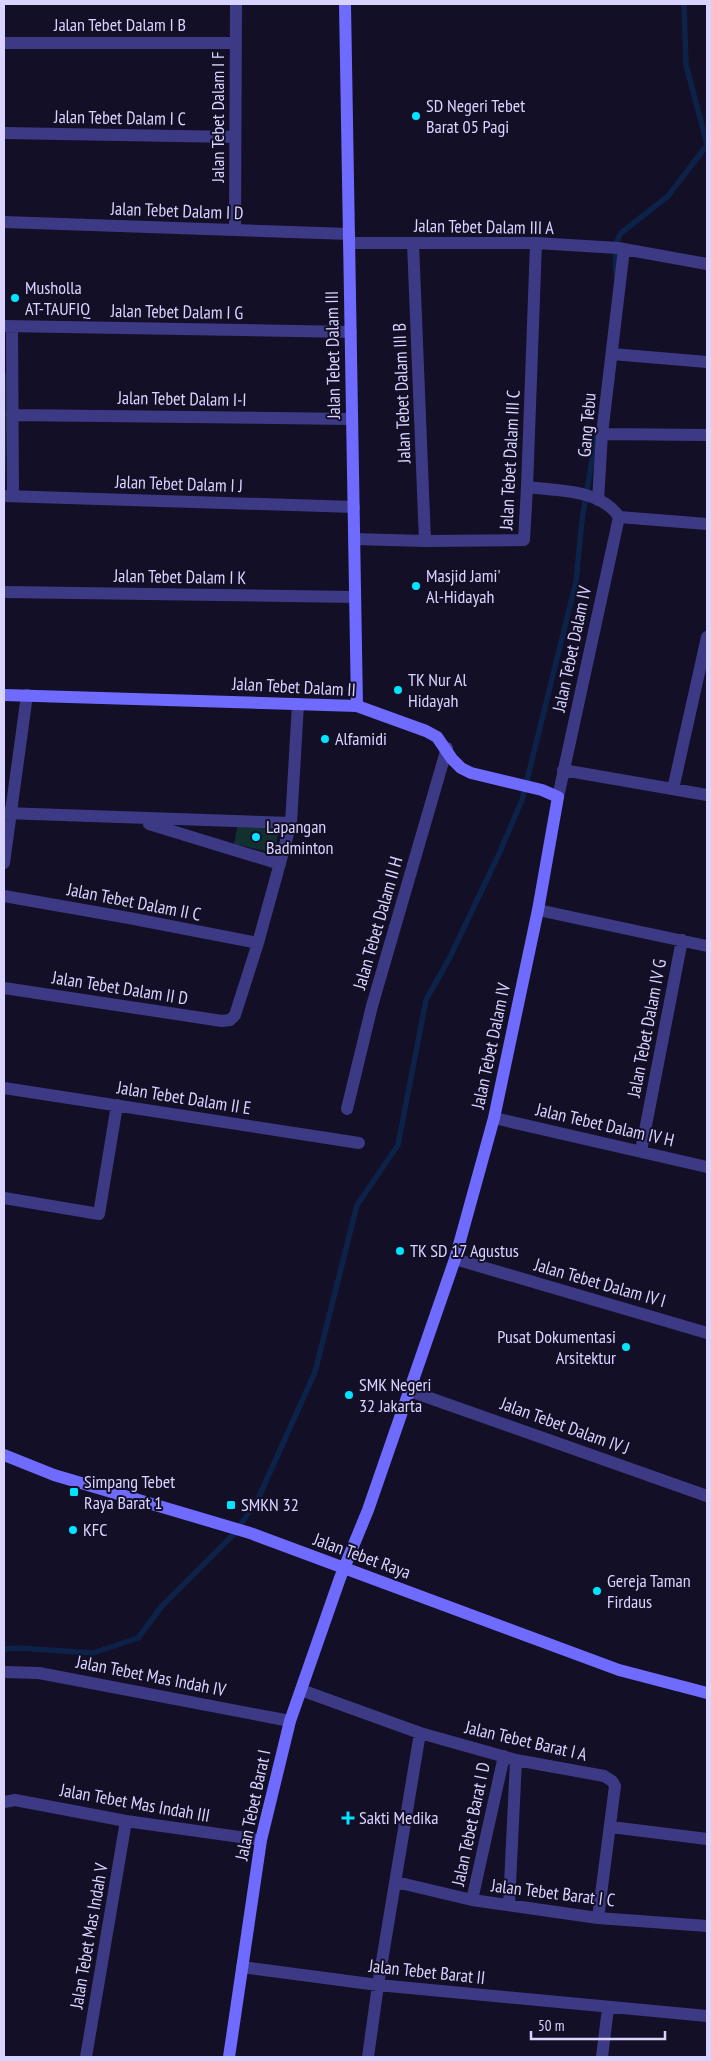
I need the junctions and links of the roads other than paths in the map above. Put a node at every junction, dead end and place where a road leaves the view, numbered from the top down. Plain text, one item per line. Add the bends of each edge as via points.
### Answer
1 (236, 4) edge
2 (345, 4) edge
3 (4, 43) edge
4 (235, 43) junction
5 (4, 133) edge
6 (235, 137) junction
7 (4, 222) edge
8 (235, 230) junction
9 (349, 239) junction
10 (413, 243) junction
11 (536, 243) junction
12 (617, 248) junction
13 (707, 264) edge
14 (8, 326) edge
15 (351, 332) junction
16 (612, 354) junction
17 (707, 362) edge
18 (12, 415) junction
19 (352, 419) junction
20 (602, 434) junction
21 (707, 435) edge
22 (527, 487) junction
23 (8, 496) edge
24 (591, 497) junction
25 (354, 507) junction
26 (619, 516) junction
27 (707, 524) edge
28 (354, 539) junction
29 (425, 541) junction
30 (4, 592) edge
31 (355, 597) junction
32 (707, 637) edge
33 (4, 694) edge
34 (27, 695) junction
35 (298, 704) junction
36 (357, 706) junction
37 (446, 748) junction
38 (563, 770) junction
39 (673, 788) junction
40 (707, 794) edge
41 (558, 797) junction
42 (8, 812) edge
43 (132, 819) junction
44 (291, 824) junction
45 (4, 862) edge
46 (280, 864) junction
47 (4, 896) edge
48 (538, 910) junction
49 (682, 940) junction
50 (258, 943) junction
51 (707, 946) edge
52 (4, 988) edge
53 (4, 1088) edge
54 (117, 1105) junction
55 (347, 1109) dead end
56 (494, 1118) junction
57 (359, 1143) dead end
58 (641, 1151) junction
59 (707, 1167) edge
60 (4, 1198) edge
61 (455, 1258) junction
62 (707, 1333) edge
63 (410, 1391) junction
64 (4, 1455) edge
65 (707, 1496) edge
66 (344, 1568) junction
67 (4, 1672) edge
68 (300, 1690) junction
69 (707, 1693) edge
70 (290, 1720) junction
71 (420, 1733) junction
72 (510, 1758) junction
73 (4, 1802) edge
74 (126, 1821) junction
75 (611, 1827) junction
76 (707, 1839) edge
77 (260, 1840) junction
78 (396, 1882) junction
79 (472, 1900) junction
80 (509, 1905) junction
81 (598, 1918) junction
82 (707, 1926) edge
83 (242, 1967) junction
84 (378, 1985) junction
85 (608, 2008) junction
86 (707, 2016) edge
87 (86, 2057) edge
88 (229, 2057) edge
89 (368, 2057) edge
90 (602, 2057) edge

1 - 4 street, Jalan Tebet Dalam I F
2 - 9 street, Jalan Tebet Dalam III
3 - 4 street, Jalan Tebet Dalam I B
4 - 6 street, Jalan Tebet Dalam I F
5 - 6 street, Jalan Tebet Dalam I C
6 - 8 street, Jalan Tebet Dalam I F
7 - 8 street, Jalan Tebet Dalam I D
8 - 9 street, Jalan Tebet Dalam I D
9 - 10 street, Jalan Tebet Dalam III A
9 - 15 street, Jalan Tebet Dalam III
10 - 11 street, Jalan Tebet Dalam III A
10 - 29 street, Jalan Tebet Dalam III B
11 - 12 street, Jalan Tebet Dalam III A
11 - 22 street, Jalan Tebet Dalam III C
12 - 13 street, Jalan Tebet Dalam III A
12 - 16 street, Gang Tebu
14 - 15 street, Jalan Tebet Dalam I G
14 - 18 street
15 - 19 street, Jalan Tebet Dalam III
16 - 17 street
16 - 20 street, Gang Tebu
18 - 19 street, Jalan Tebet Dalam I-I
18 - 23 street
19 - 25 street, Jalan Tebet Dalam III
20 - 21 street
20 - 24 street, Gang Tebu
22 - 24 street
22 - 29 street, Jalan Tebet Dalam III C via 523,540
23 - 25 street, Jalan Tebet Dalam I J
24 - 26 street via 614,509
25 - 28 street, Jalan Tebet Dalam III
26 - 27 street
26 - 38 street, Jalan Tebet Dalam IV
28 - 29 street, Jalan Tebet Dalam III C
28 - 31 street, Jalan Tebet Dalam III
30 - 31 street, Jalan Tebet Dalam I K
31 - 36 street, Jalan Tebet Dalam III
32 - 39 street
33 - 34 street, Jalan Tebet Dalam II
34 - 35 street, Jalan Tebet Dalam II
34 - 42 street
35 - 36 street, Jalan Tebet Dalam II
35 - 44 street
36 - 37 street, Jalan Tebet Dalam II via 426,731 437,737
37 - 41 street, Jalan Tebet Dalam II via 452,759 466,770
37 - 55 street, Jalan Tebet Dalam II H via 372,1006
38 - 39 street
38 - 41 street, Jalan Tebet Dalam IV
39 - 40 street
41 - 48 street, Jalan Tebet Dalam IV
42 - 43 street
42 - 45 street
43 - 44 street
43 - 46 street
44 - 46 street
46 - 50 street
47 - 50 street, Jalan Tebet Dalam II C
48 - 49 street
48 - 56 street, Jalan Tebet Dalam IV
49 - 51 street
49 - 58 street, Jalan Tebet Dalam IV G
50 - 52 street, Jalan Tebet Dalam II D via 235,1015 230,1020
53 - 54 street, Jalan Tebet Dalam II E
54 - 57 street, Jalan Tebet Dalam II E
54 - 60 street via 99,1214
56 - 58 street, Jalan Tebet Dalam IV H
56 - 61 street, Jalan Tebet Dalam IV
58 - 59 street, Jalan Tebet Dalam IV H
61 - 62 street, Jalan Tebet Dalam IV I
61 - 63 street, Jalan Tebet Dalam IV
63 - 65 street, Jalan Tebet Dalam IV J
63 - 66 street, Jalan Tebet Dalam IV
64 - 66 street, Jalan Tebet Raya via 68,1479 230,1527
66 - 68 street, Jalan Tebet Barat I
66 - 69 street, Jalan Tebet Raya via 619,1670
67 - 70 street, Jalan Tebet Mas Indah IV via 39,1673
68 - 70 street, Jalan Tebet Barat I
68 - 71 street, Jalan Tebet Barat I A
70 - 77 street, Jalan Tebet Barat I
71 - 72 street, Jalan Tebet Barat I A
71 - 78 street
72 - 75 street, Jalan Tebet Barat I A via 604,1776 612,1781 615,1786
72 - 79 street, Jalan Tebet Barat I D
72 - 80 street, Jalan Tebet Barat I D
73 - 74 street, Jalan Tebet Mas Indah III via 15,1800
74 - 77 street, Jalan Tebet Mas Indah III
74 - 87 street, Jalan Tebet Mas Indah V
75 - 76 street
75 - 81 street, Jalan Tebet Barat I A
77 - 83 street, Jalan Tebet Barat I
78 - 79 street, Jalan Tebet Barat I C
78 - 84 street
79 - 80 street, Jalan Tebet Barat I C
80 - 81 street, Jalan Tebet Barat I C
81 - 82 street, Jalan Tebet Barat I C
83 - 84 street, Jalan Tebet Barat II
83 - 88 street, Jalan Tebet Barat I
84 - 85 street, Jalan Tebet Barat II
84 - 89 street
85 - 86 street
85 - 90 street

